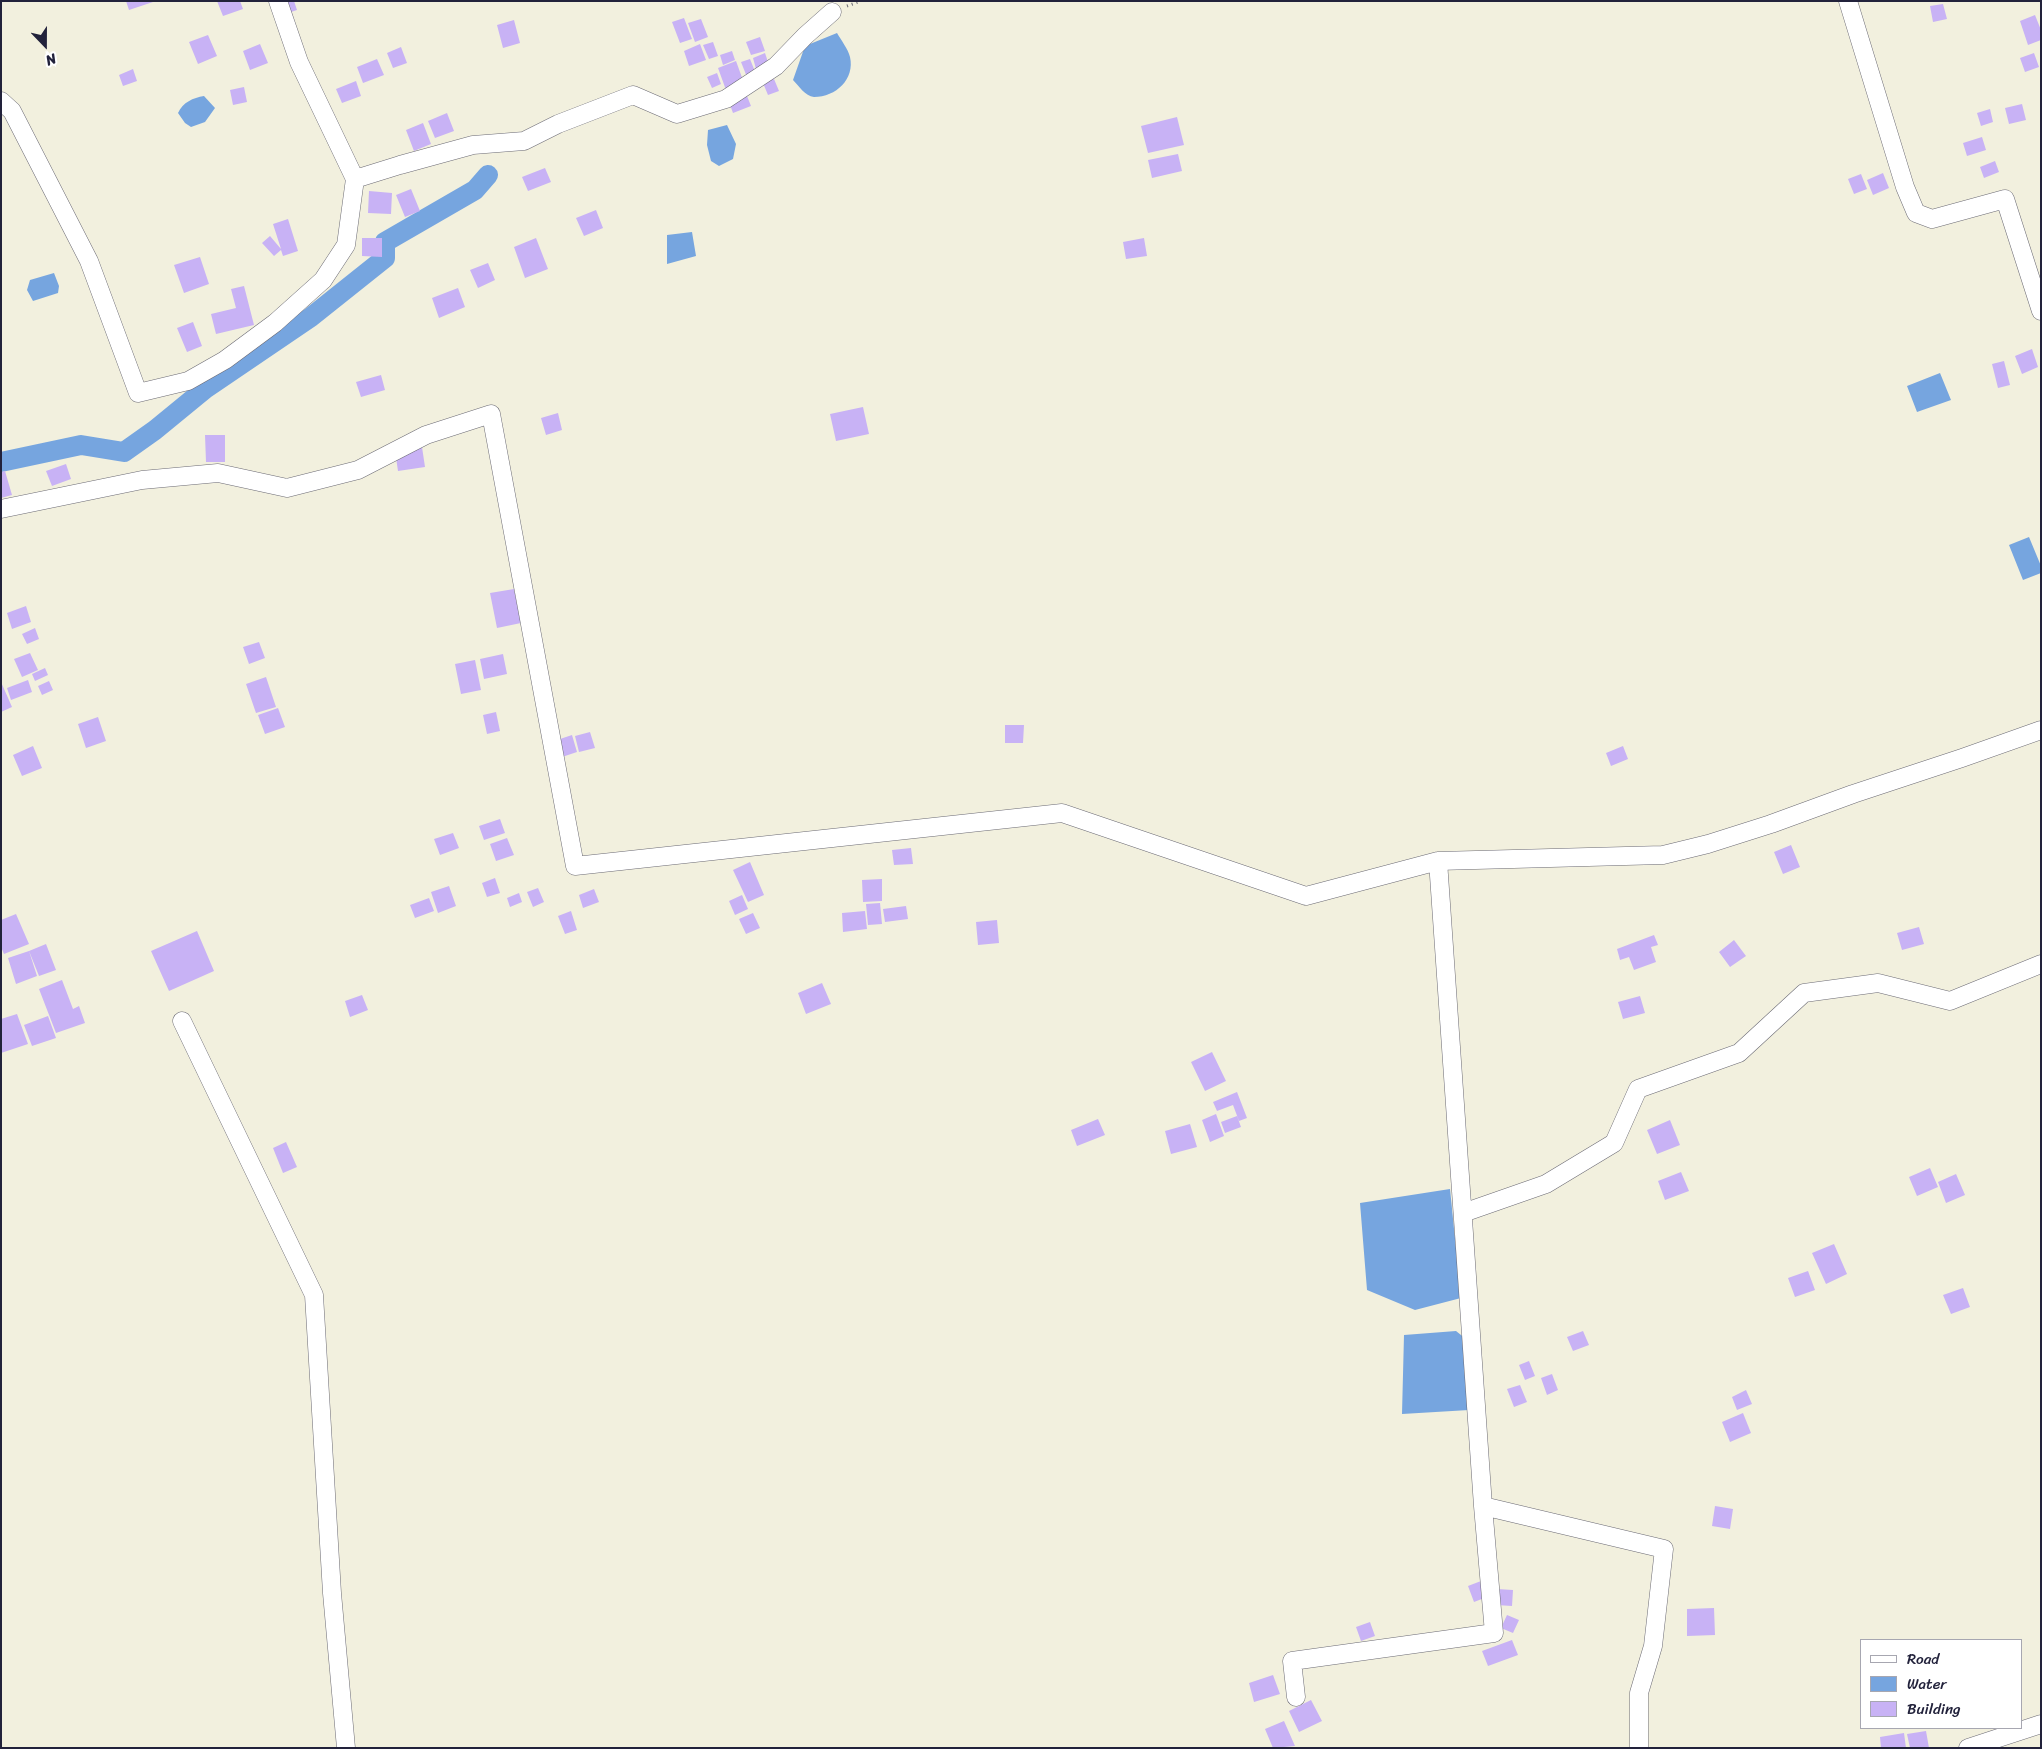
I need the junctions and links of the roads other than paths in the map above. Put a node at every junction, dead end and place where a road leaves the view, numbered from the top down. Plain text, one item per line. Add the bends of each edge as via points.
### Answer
1 (278, 1) edge
2 (1848, 1) edge
3 (832, 12) dead end
4 (1, 102) edge
5 (355, 179) junction
6 (2041, 311) edge
7 (1, 509) edge
8 (2041, 730) edge
9 (1438, 861) junction
10 (2041, 964) edge
11 (182, 1021) dead end
12 (1463, 1213) junction
13 (1483, 1506) junction
14 (1296, 1697) dead end
15 (2041, 1724) edge
16 (346, 1748) edge
17 (1639, 1748) edge
18 (1968, 1748) edge

1 - 5 street via 299,62
2 - 6 street via 1905,187 1916,213 1932,219 2005,199
3 - 5 street via 776,66 726,99 676,114 633,95 524,141 473,145
4 - 5 street via 12,111 89,262 138,393 188,381 225,360 275,323 323,280 346,245
7 - 9 street via 142,480 218,473 287,488 358,470 426,436 491,414 575,866 1062,813 1306,896
8 - 9 street via 1771,824 1664,855
9 - 12 street
10 - 12 street via 1950,1001 1878,984 1804,993 1739,1053 1638,1089 1614,1143 1546,1184
11 - 16 street via 314,1295 332,1593
12 - 13 street
13 - 14 street via 1494,1633 1292,1661
13 - 17 street via 1664,1550 1654,1646 1638,1693
15 - 18 street

